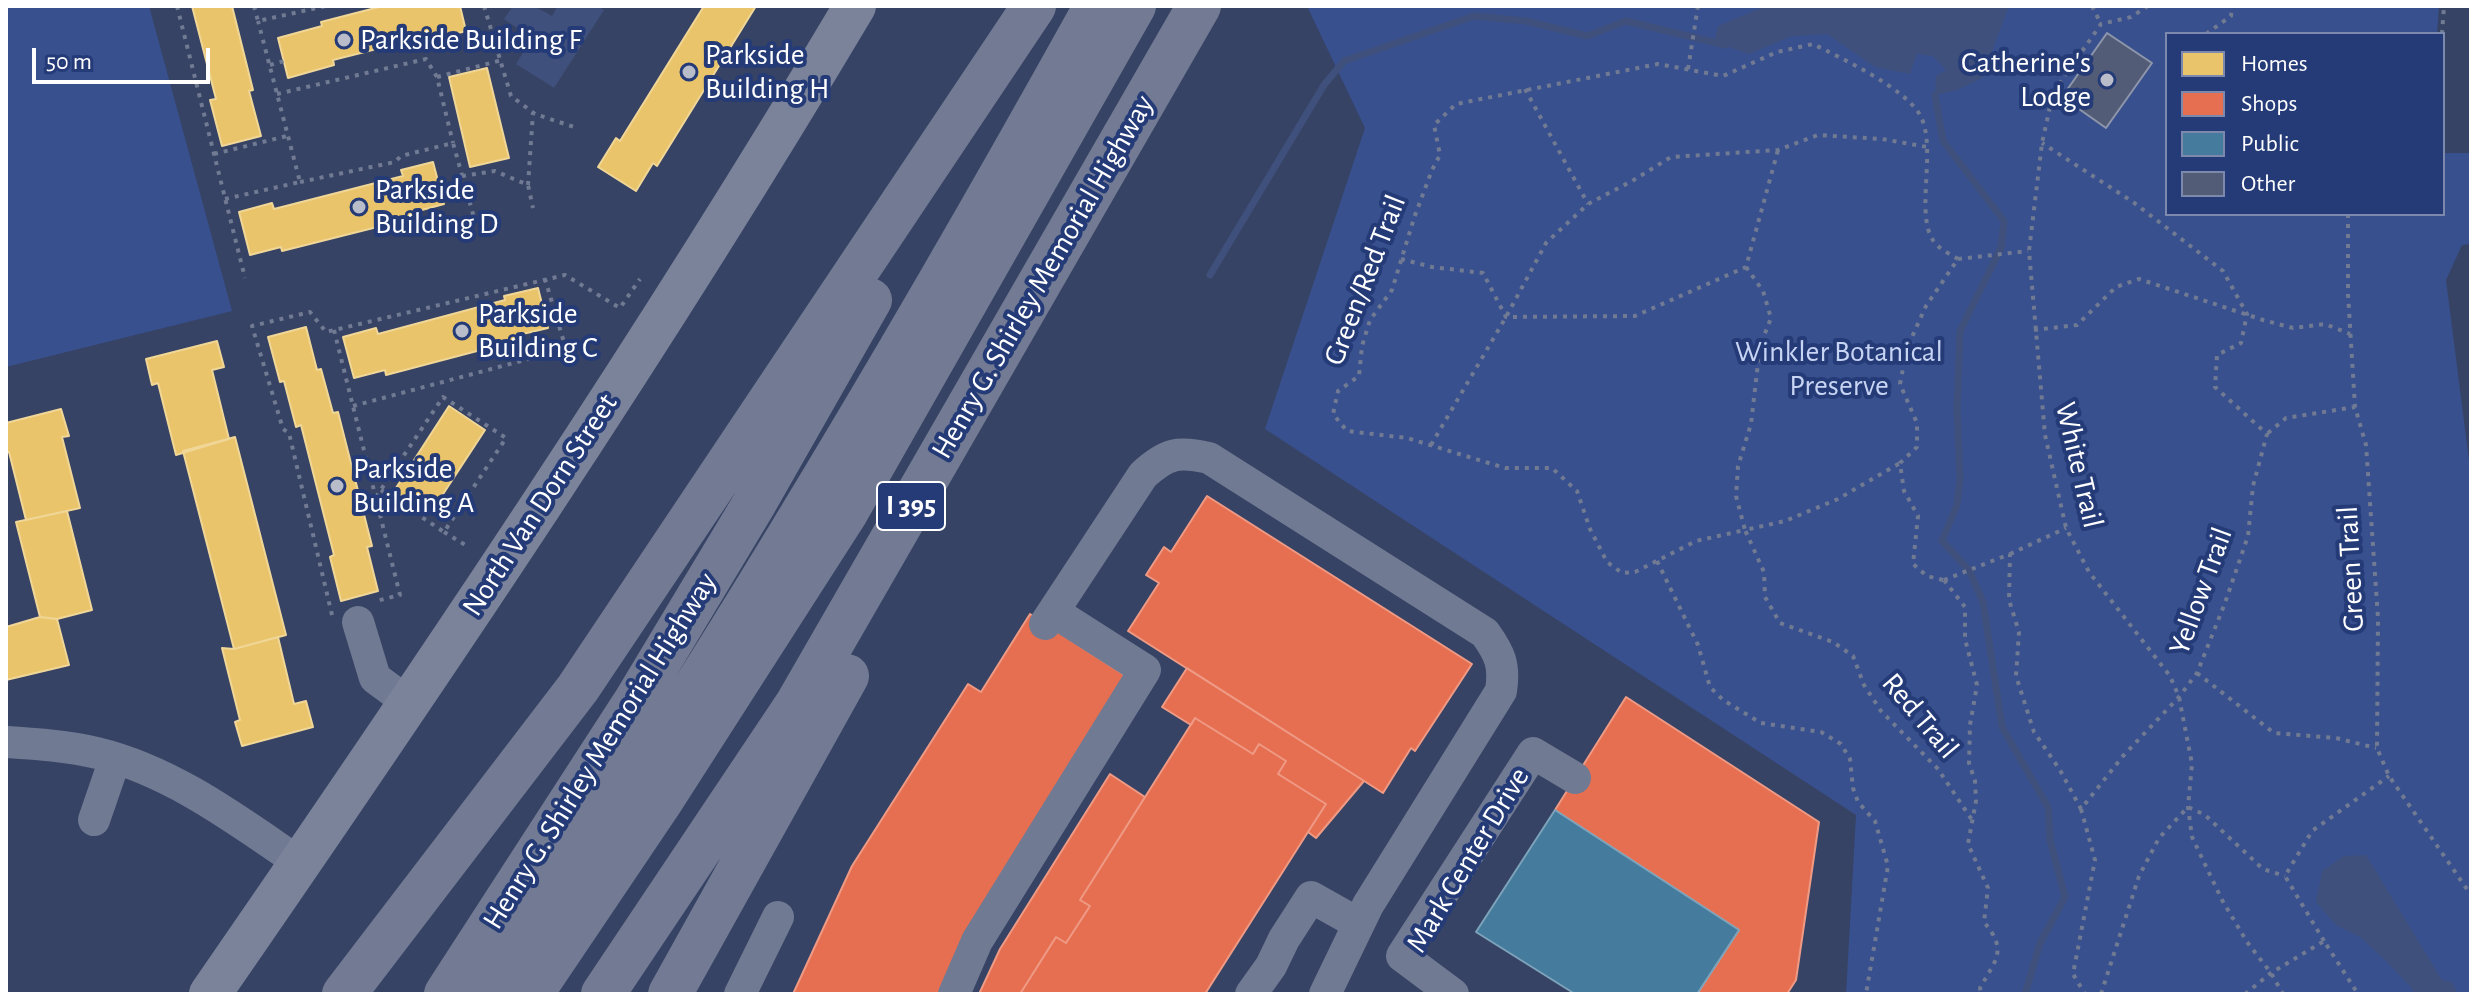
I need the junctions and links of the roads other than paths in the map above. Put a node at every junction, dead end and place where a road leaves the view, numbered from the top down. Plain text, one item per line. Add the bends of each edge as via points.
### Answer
1 (855, 6) edge
2 (1036, 6) edge
3 (1096, 6) edge
4 (1134, 6) edge
5 (1201, 6) edge
6 (355, 615) road end
7 (409, 703) junction
8 (6, 742) edge
9 (115, 759) junction
10 (1575, 778) dead end
11 (94, 820) dead end
12 (300, 863) junction
13 (778, 917) dead end
14 (1359, 924) junction
15 (210, 994) edge
16 (344, 994) edge
17 (446, 994) edge
18 (495, 994) edge
19 (531, 994) edge
20 (603, 994) edge
21 (670, 994) edge
22 (740, 994) edge
23 (954, 994) edge
24 (1251, 994) edge
25 (1325, 994) edge
26 (1453, 994) edge

1 - 7 main road, North Van Dorn Street via 689,276
2 - 16 highway via 578,688
2 - 17 highway, Henry G. Shirley Memorial Highway via 754,504 635,702
3 - 18 highway via 867,410 664,738
4 - 19 highway via 847,511
5 - 20 highway, Henry G. Shirley Memorial Highway / I 395 via 797,704
5 - 21 highway via 958,476
6 - 7 street via 375,678
7 - 12 main road, North Van Dorn Street
8 - 9 street
9 - 11 street
9 - 12 street via 180,786
10 - 26 street, Mark Center Drive via 1533,753 1402,956
12 - 15 main road, North Van Dorn Street
13 - 22 street
14 - 23 street via 1501,691 1504,672 1498,651 1485,633 1209,458 1185,452 1161,458 1143,475 1050,618 1145,670 977,941
14 - 24 street via 1311,897
14 - 25 street

